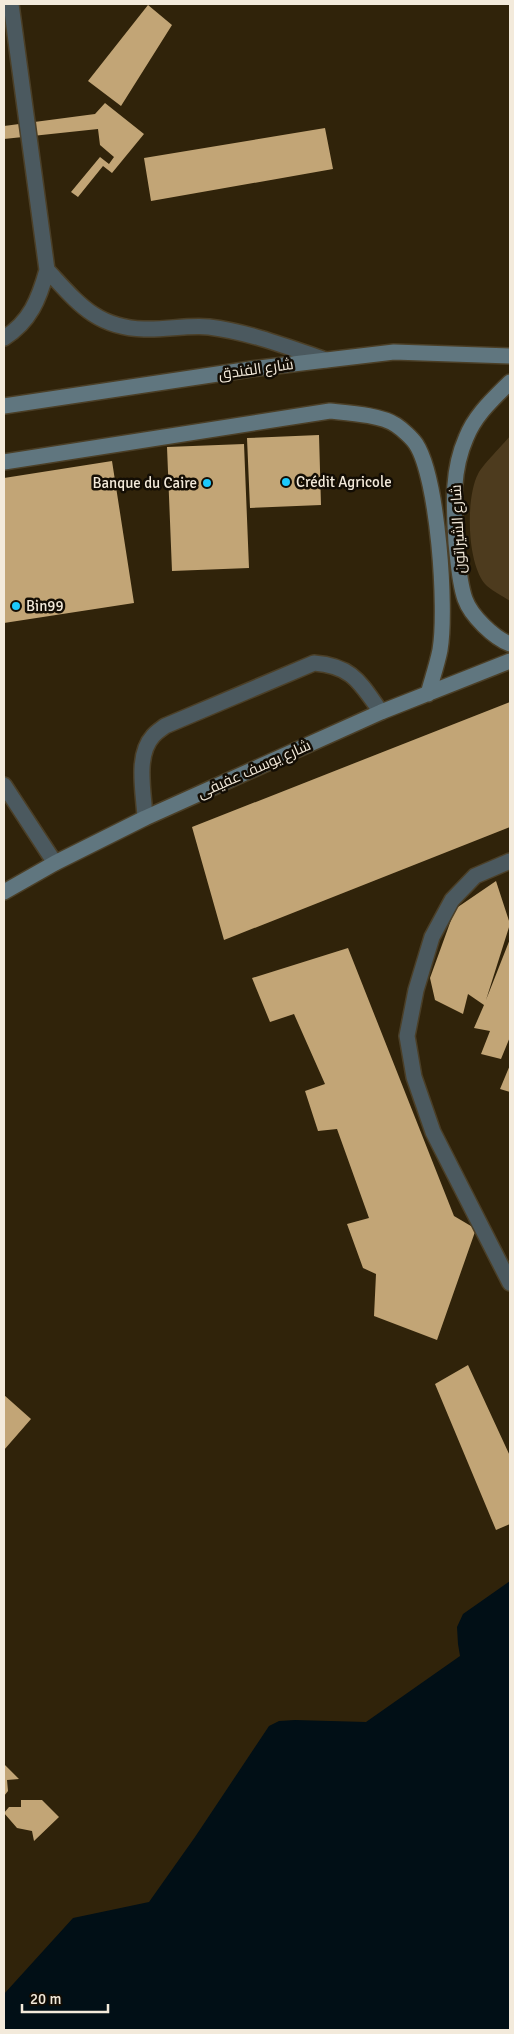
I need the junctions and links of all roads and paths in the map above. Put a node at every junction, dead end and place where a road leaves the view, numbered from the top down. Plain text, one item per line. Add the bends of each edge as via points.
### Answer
1 (11, 4) edge
2 (47, 270) junction
3 (4, 338) edge
4 (510, 356) edge
5 (326, 360) junction
6 (510, 382) edge
7 (4, 406) edge
8 (4, 462) edge
9 (458, 564) junction
10 (440, 569) junction
11 (510, 644) edge
12 (510, 661) edge
13 (428, 694) junction
14 (381, 712) junction
15 (4, 785) edge
16 (145, 818) junction
17 (510, 861) edge
18 (55, 863) junction
19 (4, 892) edge
20 (510, 1283) edge

1 - 2 street
2 - 3 street via 39,299 27,319
2 - 5 street via 89,313 113,325 143,330 207,327 243,333
4 - 5 street, شارع الفندق via 394,352
5 - 7 street, شارع الفندق
6 - 9 street, شارع الشيراتون via 485,406 470,429 456,470 453,502
8 - 10 street, شارع الشيراتون via 330,411 361,414 396,425 416,443 431,486
9 - 10 street
9 - 11 street, شارع الشيراتون via 466,600 482,625
10 - 13 street via 440,649
12 - 13 street, شارع يوسف عفيفى
13 - 14 street, شارع يوسف عفيفى
14 - 16 street, شارع يوسف عفيفى
14 - 16 street via 355,677 329,664 314,663 165,726 153,736 145,750 142,766
15 - 18 street
16 - 18 street, شارع يوسف عفيفى
17 - 20 street via 475,876 452,900 432,937 416,990 407,1036 414,1077 433,1132
18 - 19 street, شارع يوسف عفيفى

